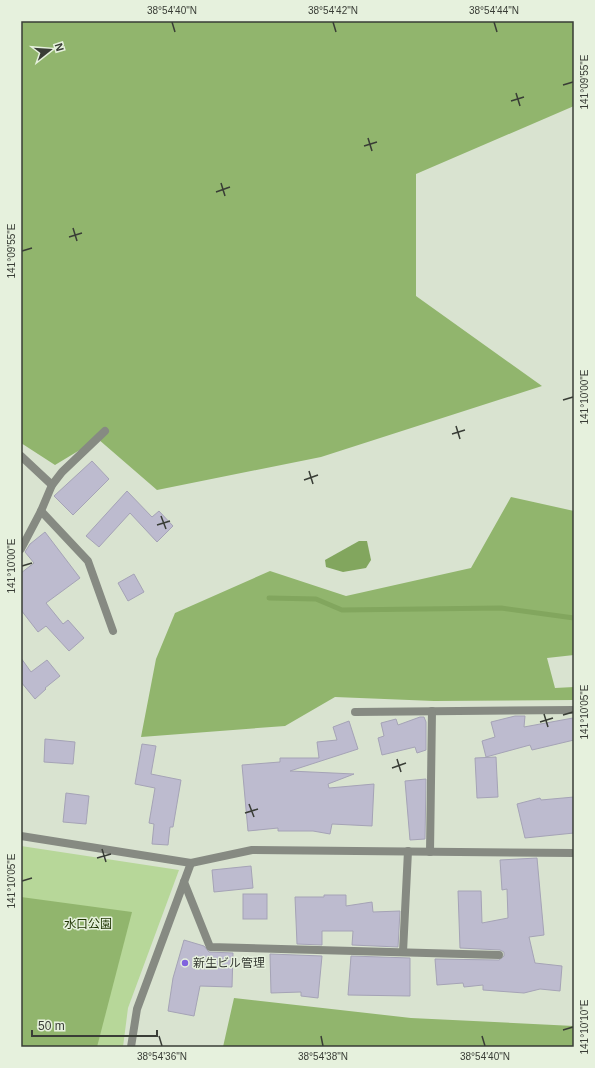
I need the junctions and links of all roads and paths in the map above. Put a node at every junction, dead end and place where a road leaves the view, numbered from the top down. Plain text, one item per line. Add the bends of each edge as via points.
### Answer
1 (105, 431) dead end
2 (21, 456) edge
3 (52, 486) junction
4 (41, 511) junction
5 (21, 549) edge
6 (113, 631) dead end
7 (574, 710) edge
8 (432, 711) junction
9 (355, 712) dead end
10 (21, 836) edge
11 (408, 851) junction
12 (430, 852) junction
13 (574, 853) edge
14 (191, 863) junction
15 (184, 882) junction
16 (403, 952) junction
17 (499, 955) dead end
18 (131, 1047) edge

1 - 3 street via 62,472
2 - 3 street
3 - 4 street
4 - 5 street
4 - 6 street via 88,561
7 - 8 street
8 - 9 street
8 - 12 street
10 - 14 street
11 - 12 street
11 - 14 street via 252,850
11 - 16 street
12 - 13 street
14 - 15 street
15 - 16 street via 210,947
15 - 18 street via 137,1009
16 - 17 street

